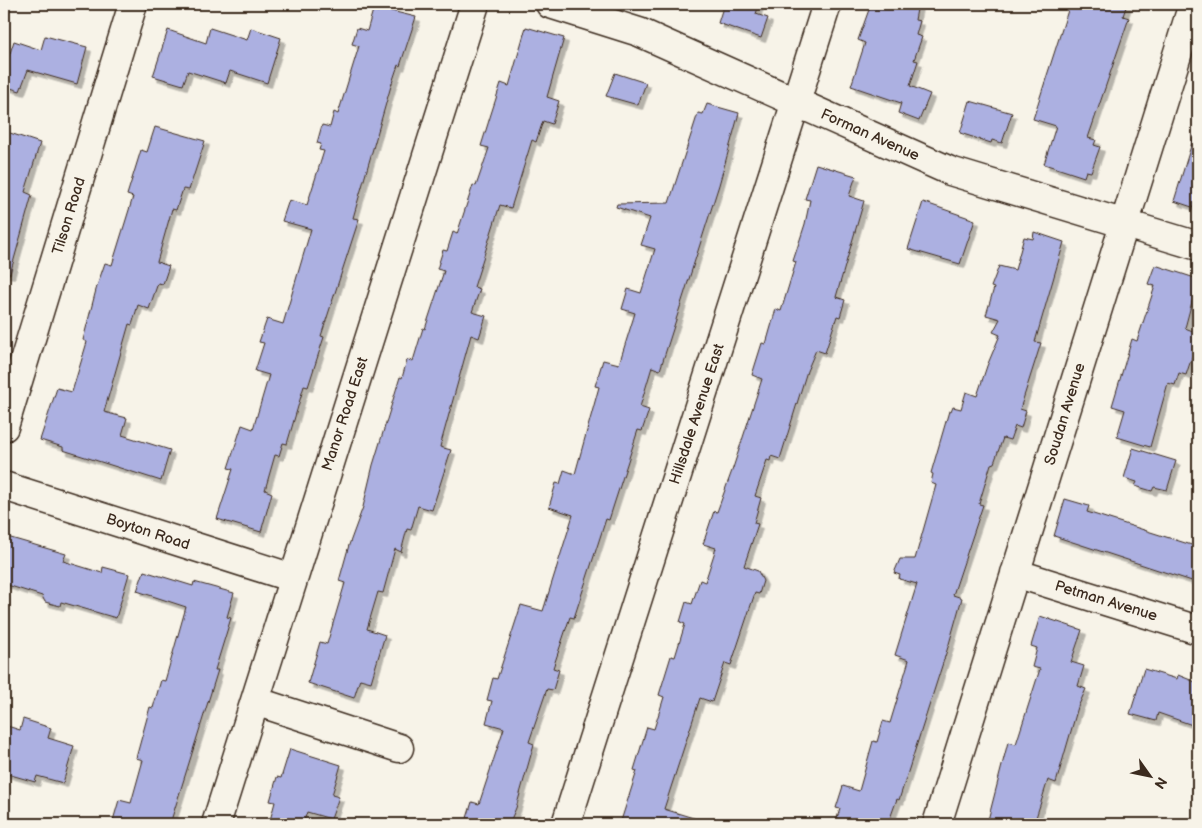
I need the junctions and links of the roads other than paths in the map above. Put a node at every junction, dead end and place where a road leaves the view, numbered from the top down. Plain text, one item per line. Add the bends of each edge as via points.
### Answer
1 (134, 4) edge
2 (475, 4) edge
3 (550, 4) edge
4 (827, 4) edge
5 (1193, 4) edge
6 (796, 101) junction
7 (1124, 223) junction
8 (1198, 246) edge
9 (4, 427) edge
10 (4, 486) edge
11 (1015, 573) junction
12 (293, 578) junction
13 (1198, 630) edge
14 (254, 701) junction
15 (399, 748) dead end
16 (216, 824) edge
17 (566, 824) edge
18 (936, 824) edge

1 - 9 street, Tilson Road
2 - 12 street, Manor Road East
3 - 6 street, Forman Avenue via 638,32
4 - 6 street, Hillsdale Avenue East
5 - 7 street, Soudan Avenue
6 - 7 street, Forman Avenue via 950,171
6 - 17 street, Hillsdale Avenue East
7 - 8 street, Forman Avenue
7 - 11 street, Soudan Avenue
10 - 12 street, Boyton Road
11 - 13 street, Petman Avenue
11 - 18 street, Soudan Avenue
12 - 14 street, Manor Road East
14 - 15 street
14 - 16 street, Manor Road East

